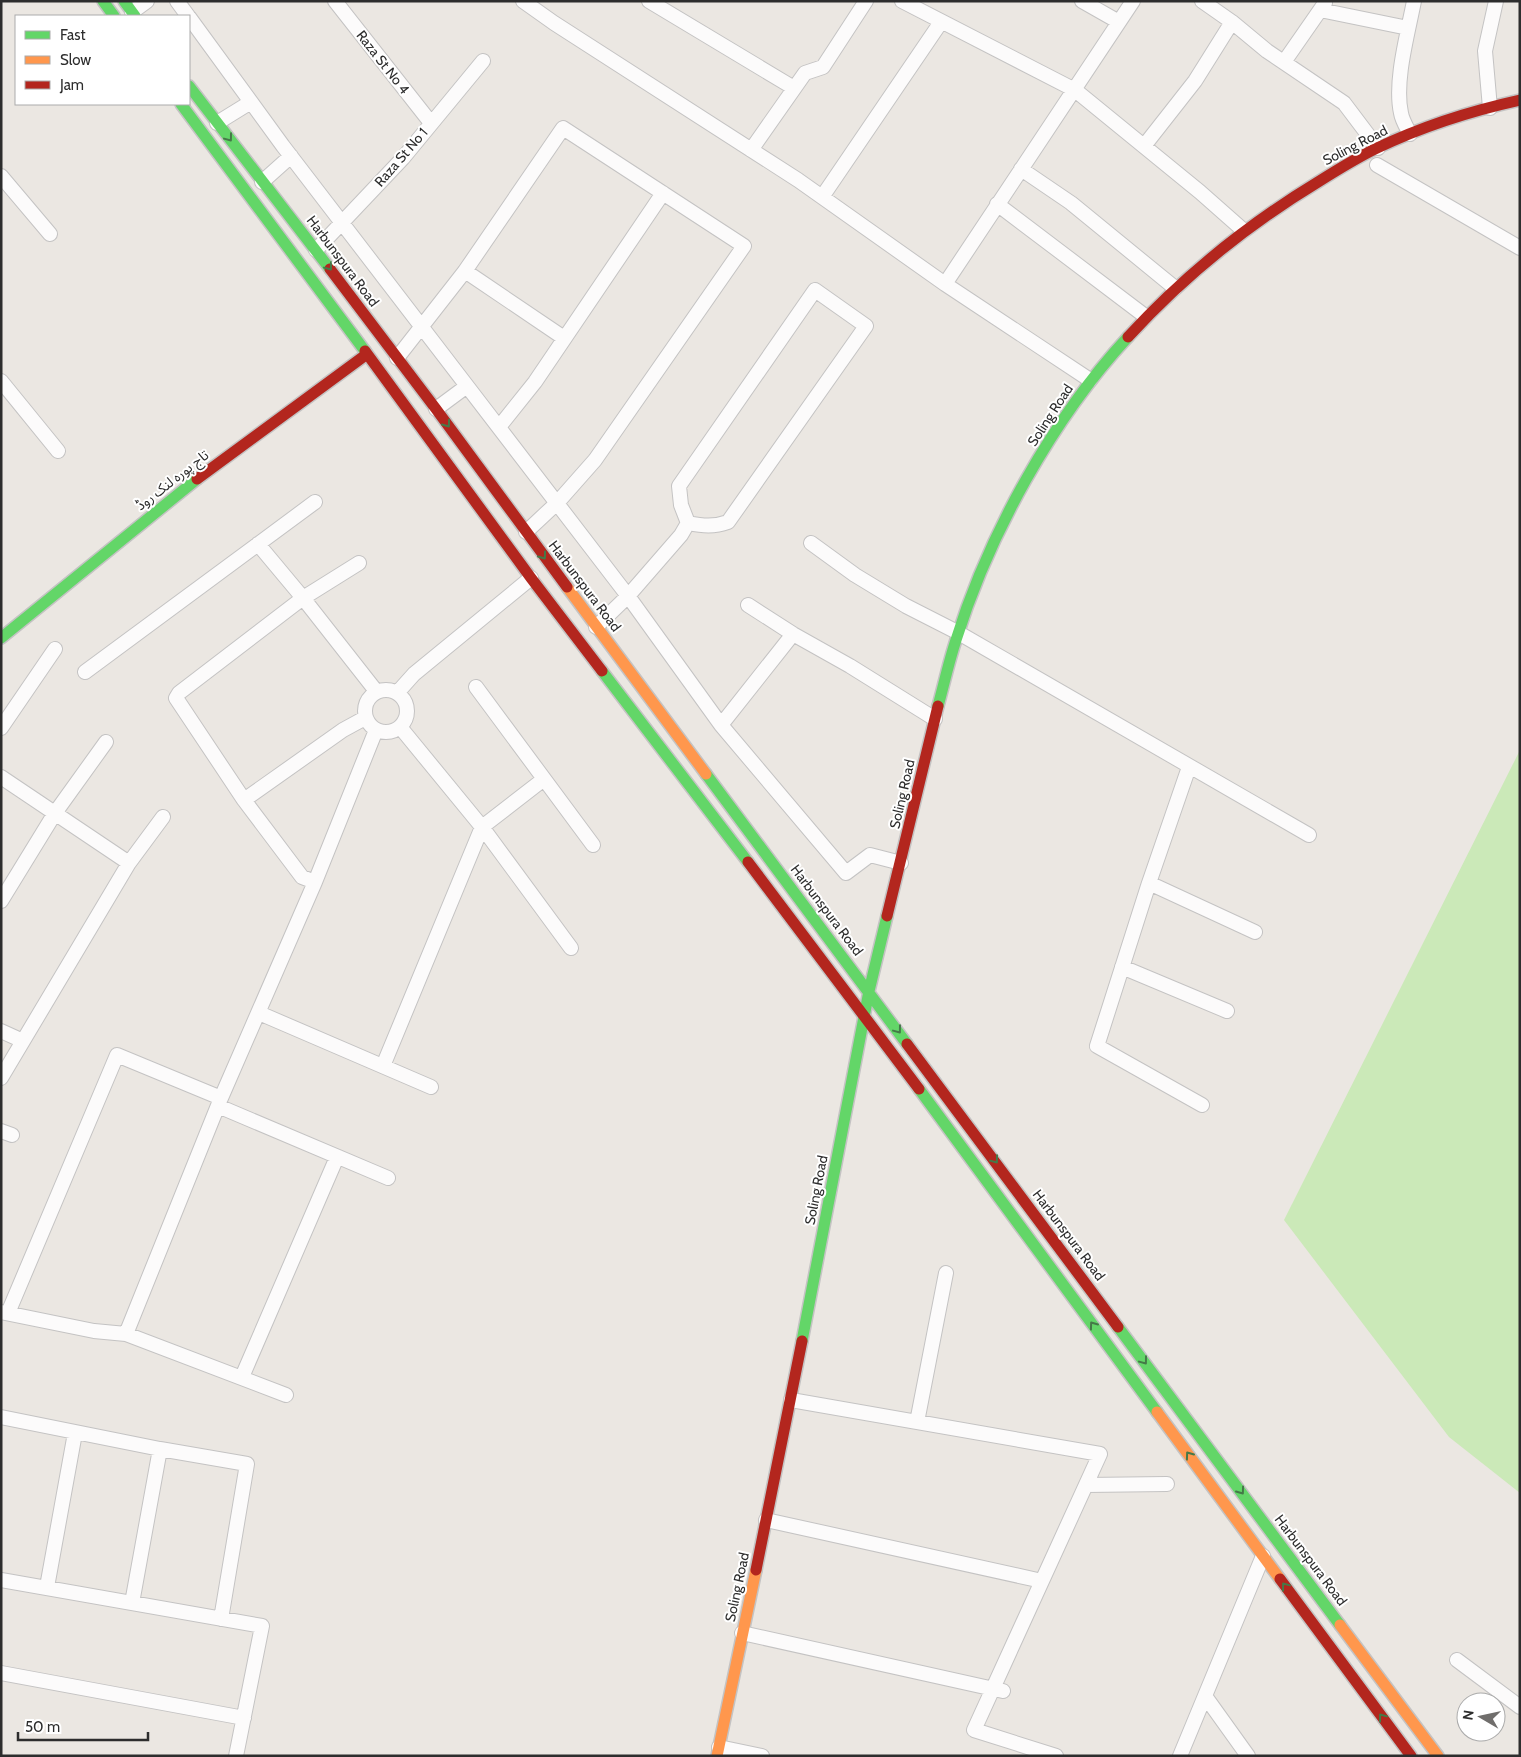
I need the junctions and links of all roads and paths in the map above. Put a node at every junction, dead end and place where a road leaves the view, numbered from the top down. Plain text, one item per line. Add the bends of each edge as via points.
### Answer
1 (103, 1) edge
2 (147, 1) edge
3 (177, 1) edge
4 (335, 1) edge
5 (523, 1) edge
6 (649, 1) edge
7 (866, 1) edge
8 (902, 1) edge
9 (1082, 1) edge
10 (1133, 1) edge
11 (1202, 1) edge
12 (1414, 1) edge
13 (1496, 1) edge
14 (1323, 6) edge
15 (1221, 7) edge
16 (130, 10) edge
17 (113, 15) edge
18 (187, 15) edge
19 (190, 20) edge
20 (941, 22) junction
21 (1119, 22) junction
22 (1232, 22) junction
23 (1408, 28) junction
24 (483, 61) dead end
25 (1284, 62) junction
26 (190, 87) edge
27 (794, 88) junction
28 (1075, 90) junction
29 (1520, 100) edge
30 (251, 102) junction
31 (182, 105) edge
32 (1490, 108) junction
33 (217, 123) junction
34 (430, 123) junction
35 (1410, 134) junction
36 (1144, 146) junction
37 (1378, 148) junction
38 (751, 150) junction
39 (291, 156) junction
40 (1377, 165) dead end
41 (1021, 169) junction
42 (1, 176) edge
43 (262, 182) junction
44 (663, 193) junction
45 (822, 197) junction
46 (997, 204) junction
47 (342, 222) junction
48 (1243, 230) junction
49 (50, 234) dead end
50 (1520, 248) edge
51 (316, 250) junction
52 (301, 263) junction
53 (465, 271) junction
54 (945, 284) junction
55 (1175, 288) junction
56 (1146, 316) junction
57 (422, 327) junction
58 (564, 338) junction
59 (367, 354) junction
60 (397, 358) junction
61 (1090, 380) junction
62 (1, 381) edge
63 (467, 386) junction
64 (436, 409) junction
65 (499, 427) junction
66 (58, 451) dead end
67 (315, 502) dead end
68 (557, 503) junction
69 (688, 523) junction
70 (526, 532) junction
71 (811, 542) dead end
72 (258, 544) junction
73 (358, 563) dead end
74 (531, 578) junction
75 (628, 596) junction
76 (303, 598) junction
77 (748, 605) dead end
78 (596, 627) junction
79 (957, 632) junction
80 (793, 634) junction
81 (1, 638) edge
82 (55, 649) dead end
83 (85, 672) dead end
84 (476, 687) dead end
85 (376, 691) junction
86 (397, 693) junction
87 (365, 718) junction
88 (935, 719) junction
89 (721, 725) junction
90 (400, 727) junction
91 (1, 728) edge
92 (376, 730) junction
93 (106, 742) dead end
94 (1189, 768) junction
95 (1, 777) edge
96 (544, 779) junction
97 (244, 800) junction
98 (55, 813) junction
99 (163, 817) dead end
100 (482, 828) junction
101 (1309, 835) dead end
102 (593, 845) dead end
103 (129, 863) junction
104 (901, 863) junction
105 (315, 882) junction
106 (1149, 883) junction
107 (1, 901) edge
108 (1255, 932) dead end
109 (571, 948) dead end
110 (1122, 967) junction
111 (869, 991) junction
112 (1227, 1011) dead end
113 (259, 1013) junction
114 (864, 1014) junction
115 (1, 1031) edge
116 (23, 1041) junction
117 (383, 1066) junction
118 (1, 1078) edge
119 (431, 1087) dead end
120 (219, 1102) junction
121 (1202, 1105) dead end
122 (337, 1157) junction
123 (388, 1178) dead end
124 (946, 1273) dead end
125 (5, 1313) edge
126 (126, 1334) junction
127 (242, 1377) junction
128 (286, 1394) dead end
129 (791, 1400) junction
130 (1, 1417) edge
131 (917, 1422) junction
132 (75, 1433) junction
133 (160, 1449) junction
134 (1086, 1484) junction
135 (1167, 1484) dead end
136 (766, 1520) junction
137 (1263, 1556) junction
138 (1, 1580) edge
139 (1042, 1581) junction
140 (47, 1587) junction
141 (132, 1603) junction
142 (222, 1619) junction
143 (742, 1633) junction
144 (1457, 1660) dead end
145 (1, 1673) edge
146 (998, 1690) junction
147 (1205, 1696) junction
148 (1520, 1707) edge
149 (244, 1718) junction
150 (718, 1751) edge
151 (236, 1756) edge
152 (762, 1756) edge
153 (1056, 1756) edge
154 (1180, 1756) edge
155 (1248, 1756) edge
156 (1411, 1756) edge
157 (1438, 1756) edge

1 - 17 main road
2 - 16 street
3 - 18 street
4 - 34 street, Raza St No 4
5 - 38 street
6 - 27 street
7 - 27 street via 823,67 805,73
8 - 20 street
9 - 21 street
10 - 21 street
11 - 15 street
12 - 23 street
13 - 32 street via 1486,51
14 - 23 street
14 - 25 street
15 - 22 street
19 - 30 street
20 - 28 street
20 - 45 street
21 - 28 street
22 - 25 street
22 - 36 street via 1195,81
23 - 35 street via 1399,86 1401,113
24 - 34 street, Raza St No 1
25 - 37 street via 1344,103
26 - 33 main road, Harbunspura Road
27 - 38 street
28 - 36 street
28 - 41 street
29 - 32 main road, Soling Road
30 - 33 street
30 - 39 street
31 - 52 main road
32 - 35 main road, Soling Road
33 -> 43 main road, Harbunspura Road
34 - 47 street, Raza St No 1 via 403,158
35 - 37 main road, Soling Road
36 - 48 street
37 - 48 main road, Soling Road via 1306,188
38 - 45 street
39 - 43 street
39 - 47 street
40 - 50 street
41 - 46 street
41 - 55 street via 1071,203
42 - 49 street
43 - 51 main road, Harbunspura Road
44 - 53 street via 563,128
44 - 58 street
44 - 68 street via 744,246 595,460
45 - 54 street
46 - 54 street
46 - 56 street
47 - 51 street, Raza St No 1
47 - 57 street
48 - 55 main road, Soling Road
51 - 52 main road
51 -> 60 main road, Harbunspura Road
52 - 59 main road
53 - 57 street
53 - 58 street
54 - 61 street
55 - 56 main road, Soling Road
56 - 61 main road, Soling Road
57 - 60 street
57 - 63 street
58 - 65 street
59 - 74 main road
59 - 81 main road, تاج پورہ لنک روڈ via 179,492
60 - 64 main road, Harbunspura Road
61 - 79 main road, Soling Road via 1021,491 978,576
62 - 66 street
63 - 64 street
63 - 65 street
64 -> 70 main road, Harbunspura Road
65 - 68 street
67 - 72 street
68 - 70 street
68 - 75 street
69 - 69 street via 679,486 815,290 866,326 728,522 716,526
69 - 75 street via 681,536
70 -> 78 main road, Harbunspura Road
71 - 79 street via 906,606
72 - 76 street
72 - 83 street
73 - 76 street
74 - 86 street via 414,674
74 - 114 main road
75 - 78 street
75 - 89 street
76 - 85 street
76 - 97 street via 176,698
77 - 80 street
78 - 111 main road, Harbunspura Road
79 - 88 main road, Soling Road
79 - 94 street
80 - 88 street
80 - 89 street
82 - 91 street
84 - 96 street
85 - 86 street
85 - 87 street via 368,699
86 - 90 street via 407,709 406,719
87 - 92 street
87 - 97 street
88 - 104 main road, Soling Road
89 - 104 street via 846,873 870,855
90 - 92 street via 393,732
90 - 100 street
92 - 105 street
93 - 98 street
94 - 101 street
94 - 106 street
95 - 98 street
96 - 100 street
96 - 102 street
97 - 105 street via 302,877
98 - 103 street
98 - 107 street
99 - 103 street
100 - 109 street
100 - 117 street
103 - 116 street
104 - 111 main road, Soling Road
105 - 113 street
106 - 108 street
106 - 110 street
110 - 112 street
110 - 121 street via 1097,1046
111 - 114 main road, Soling Road
111 -> 157 main road, Harbunspura Road
113 - 117 street
113 - 120 street
114 - 129 main road, Soling Road
137 -> 114 main road
115 - 116 street
116 - 118 street
117 - 119 street
120 - 122 street
120 - 125 street via 117,1056
120 - 126 street
122 - 123 street
122 - 127 street
124 - 131 street
125 - 126 street via 94,1331
126 - 127 street
127 - 128 street
129 - 131 street
129 - 136 main road, Soling Road
130 - 132 street
131 - 134 street via 1100,1454
132 - 133 street
132 - 140 street
133 - 141 street
133 - 142 street via 247,1464
134 - 135 street
134 - 139 street
136 - 139 street
136 - 143 main road, Soling Road
137 - 147 street
156 -> 137 main road
138 - 140 street
139 - 146 street
140 - 141 street
141 - 142 street
142 - 149 street via 262,1626
143 - 146 street
143 - 150 main road, Soling Road
144 - 148 street
145 - 149 street
146 - 153 street via 974,1730
147 - 154 street
147 - 155 street
149 - 151 street
150 - 152 street

